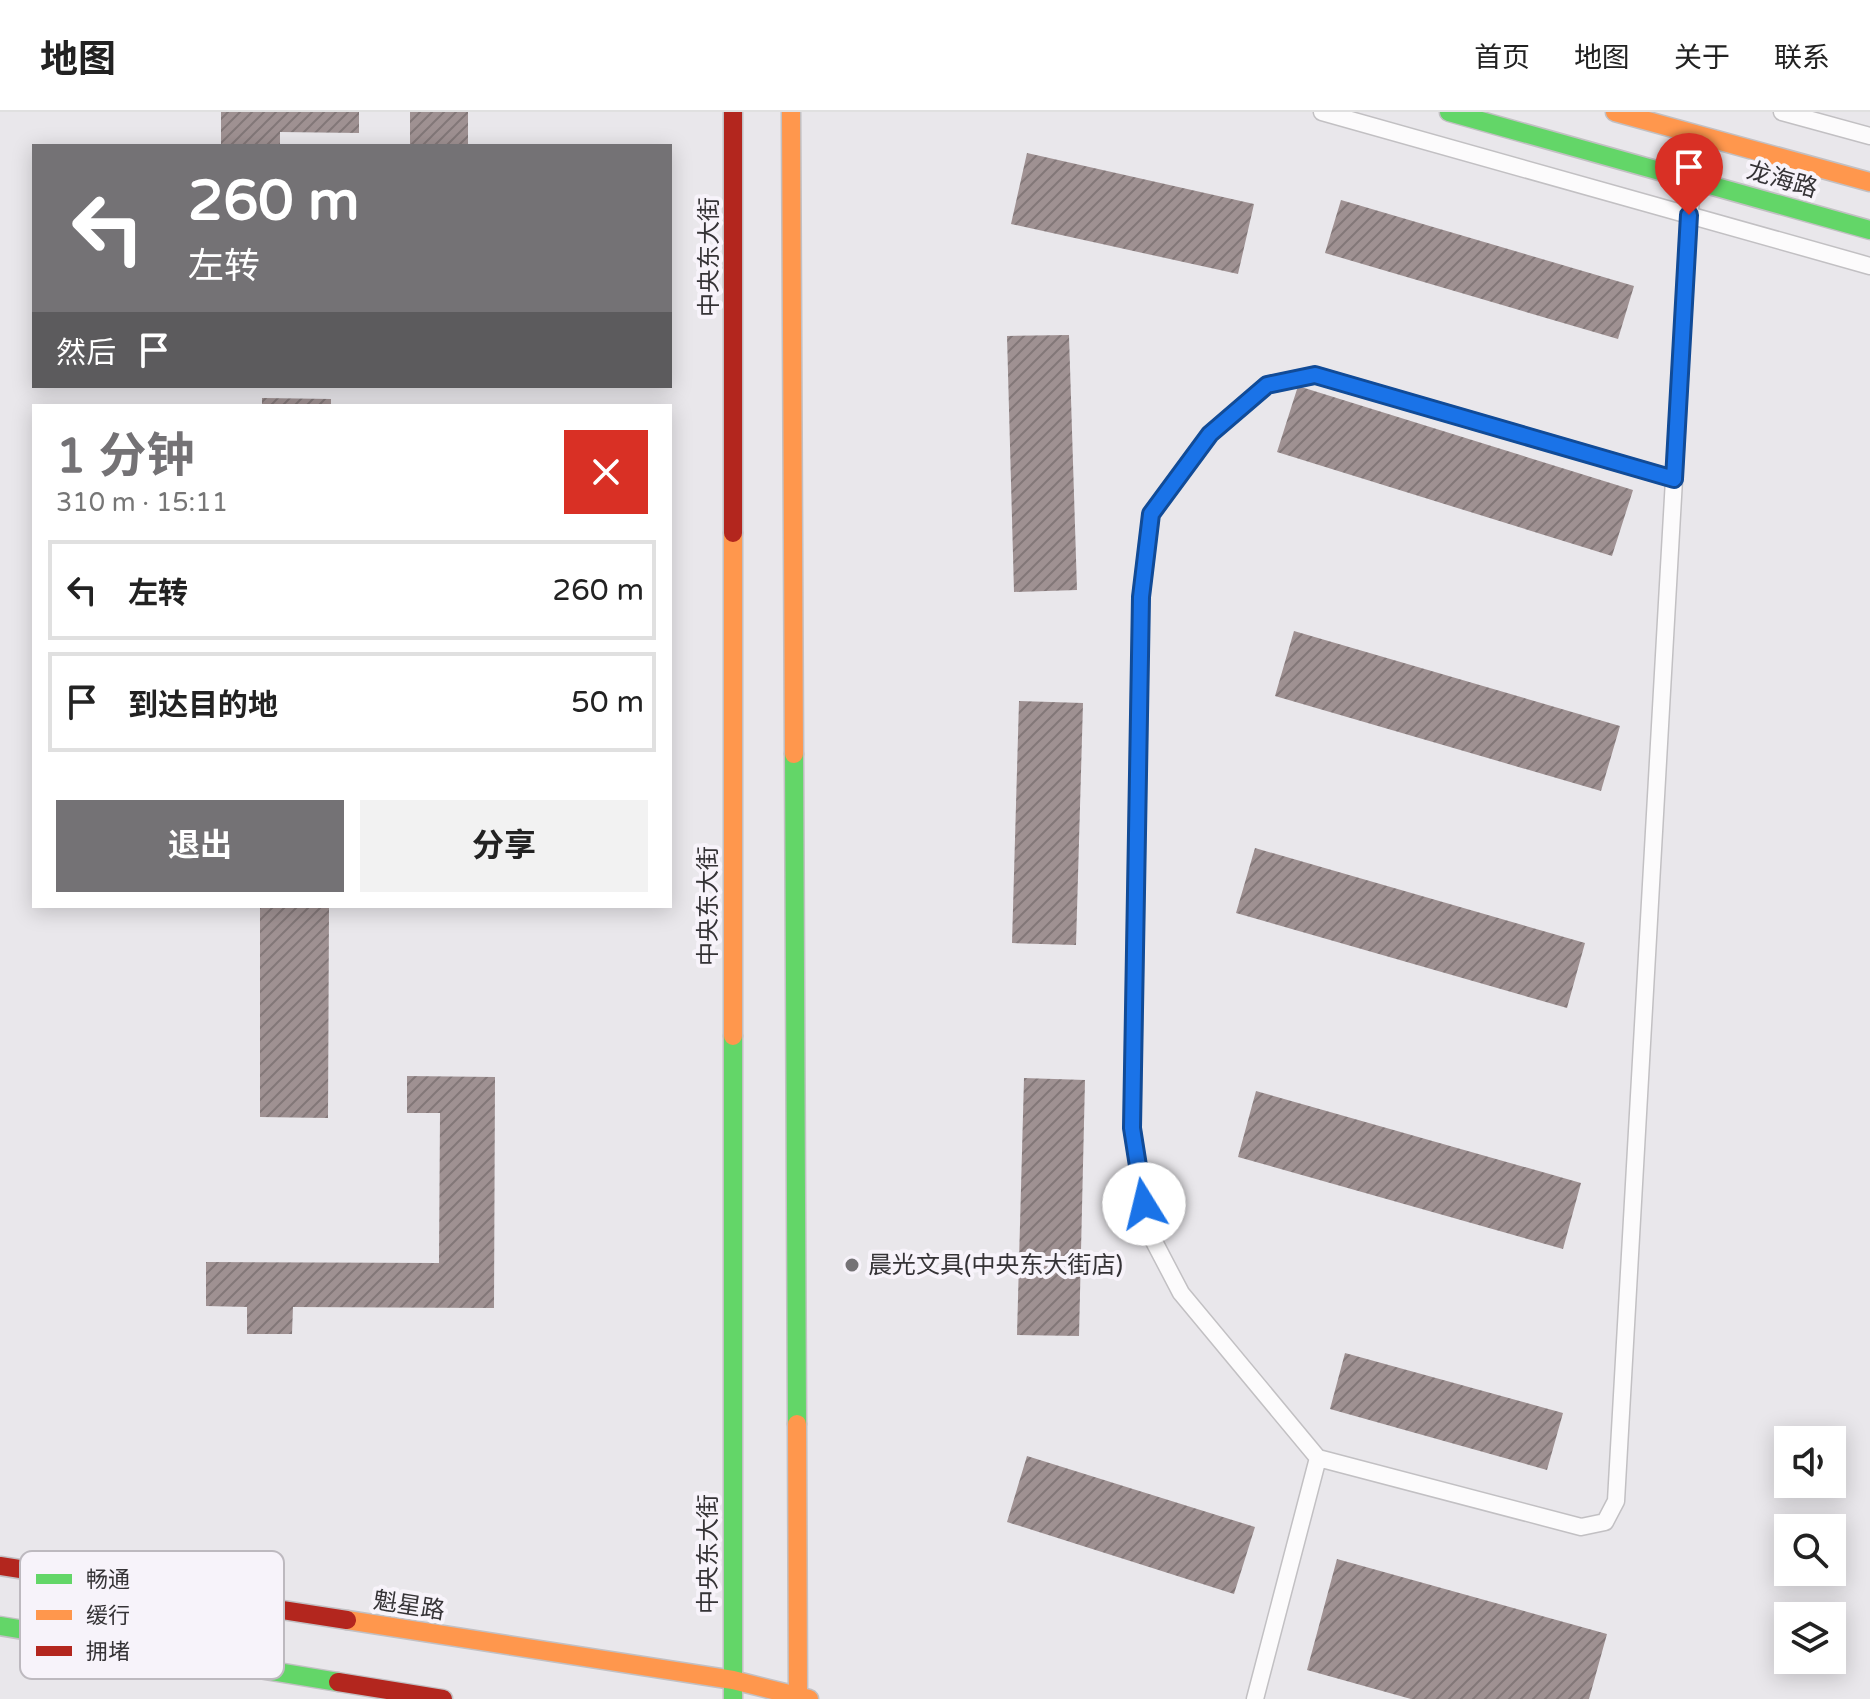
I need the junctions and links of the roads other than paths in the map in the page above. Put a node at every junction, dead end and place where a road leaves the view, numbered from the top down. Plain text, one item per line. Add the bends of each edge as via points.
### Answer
1 (733, 112) edge
2 (791, 112) edge
3 (1322, 112) edge
4 (1449, 112) edge
5 (1615, 112) edge
6 (1782, 112) edge
7 (1870, 136) edge
8 (1697, 158) junction
9 (1870, 182) edge
10 (1689, 215) junction
11 (1870, 230) edge
12 (1870, 266) edge
13 (1674, 479) junction
14 (1318, 1458) junction
15 (0, 1566) edge
16 (20, 1569) edge
17 (284, 1614) edge
18 (0, 1626) edge
19 (20, 1629) edge
20 (284, 1673) edge
21 (733, 1690) edge
22 (802, 1698) edge
23 (443, 1699) edge
24 (1255, 1699) edge

1 - 21 main road, 中央东大街
2 - 22 main road
3 - 10 lane
4 - 8 main road, 龙海路
5 - 8 main road, 龙海路
6 - 7 lane
8 - 9 main road, 龙海路
8 - 10 lane
8 - 11 main road, 龙海路
10 - 12 lane
10 - 13 lane
13 - 14 lane via 1616,1501 1605,1522 1581,1527
13 - 14 lane via 1315,375 1267,385 1210,434 1151,514 1141,597 1132,1128 1148,1230 1181,1293
14 - 24 lane
15 - 16 main road, 魁星路
17 - 21 main road, 魁星路
18 - 19 main road
20 - 23 main road
21 - 22 main road, 魁星路

